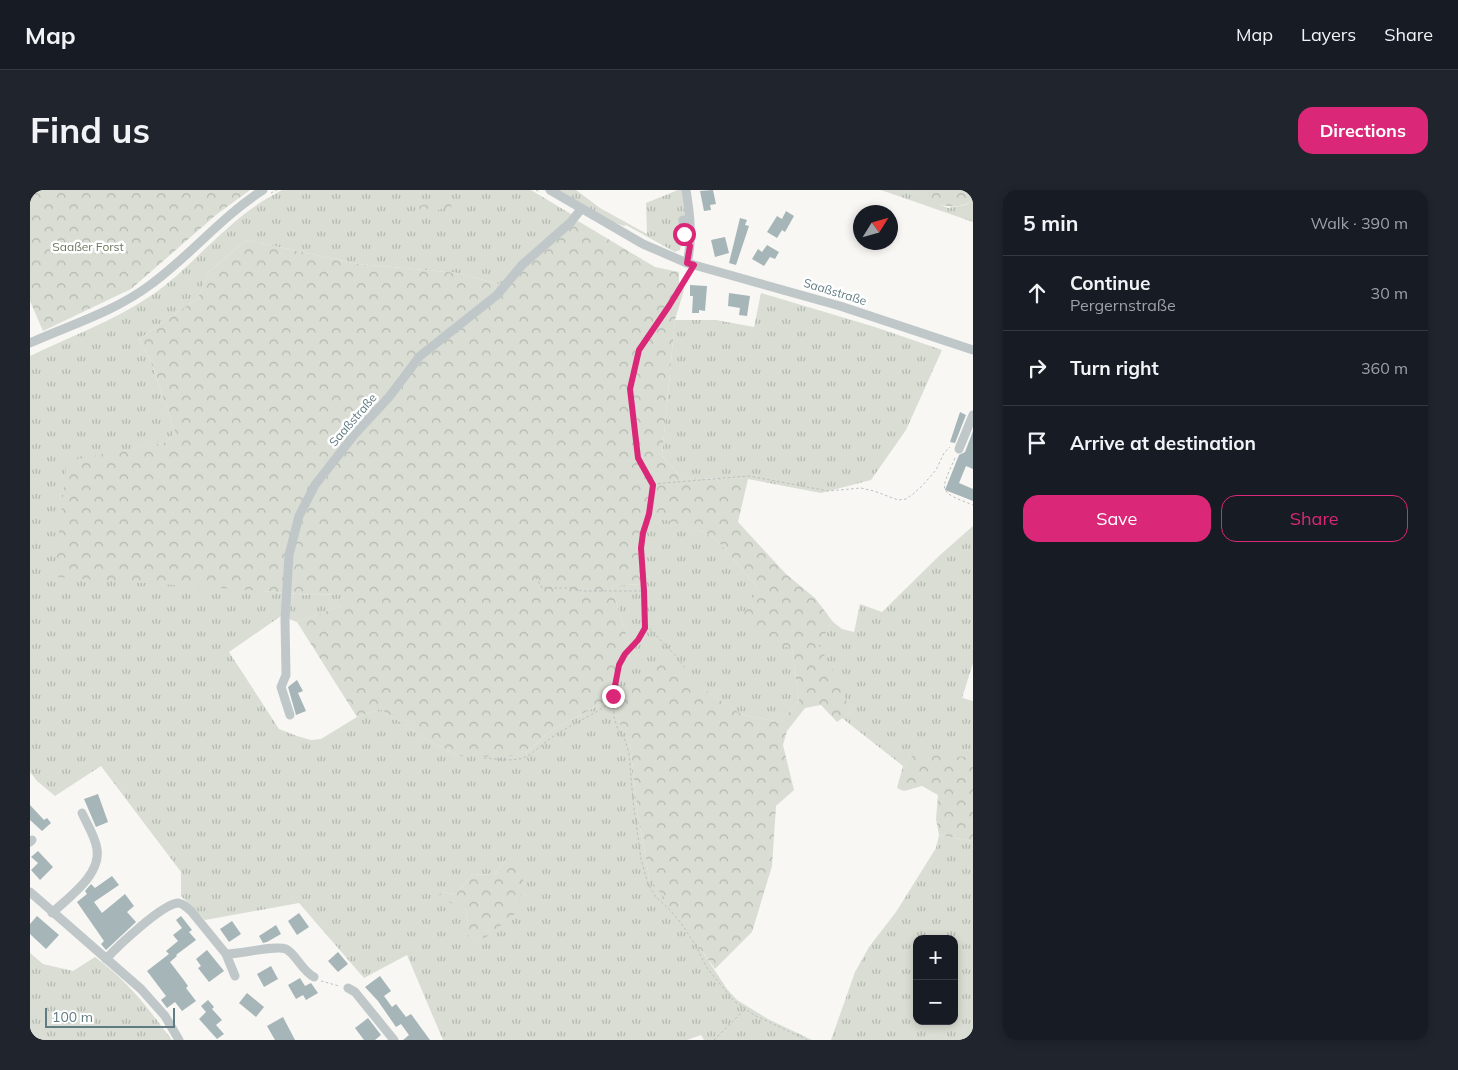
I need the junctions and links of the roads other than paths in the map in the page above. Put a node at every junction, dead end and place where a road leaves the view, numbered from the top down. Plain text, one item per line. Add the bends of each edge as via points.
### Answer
1 (263, 190) edge
2 (550, 190) edge
3 (686, 190) edge
4 (581, 210) junction
5 (683, 220) dead end
6 (690, 246) junction
7 (690, 264) junction
8 (30, 343) edge
9 (973, 350) edge
10 (973, 416) edge
11 (959, 449) road end
12 (290, 715) dead end
13 (82, 813) dead end
14 (30, 892) edge
15 (52, 913) junction
16 (226, 954) junction
17 (106, 959) junction
18 (235, 976) dead end
19 (314, 977) road end
20 (348, 988) road end
21 (179, 1040) edge
22 (394, 1040) edge

1 - 8 street via 232,212 174,266 134,296
2 - 4 street, Saaßstraße
3 - 6 street
4 - 7 street, Saaßstraße via 643,244
4 - 12 street, Saaßstraße via 522,266 497,295 420,356 315,484 299,516 289,555 286,675 281,687
5 - 6 street via 684,234
6 - 7 street
7 - 9 street, Saaßstraße via 840,306
10 - 11 street
13 - 15 street via 97,848 96,864
14 - 15 street
15 - 17 street
16 - 17 street via 191,911 178,903 143,925
16 - 18 street
16 - 19 street via 285,949
17 - 21 street via 153,1002
20 - 22 street via 355,992

